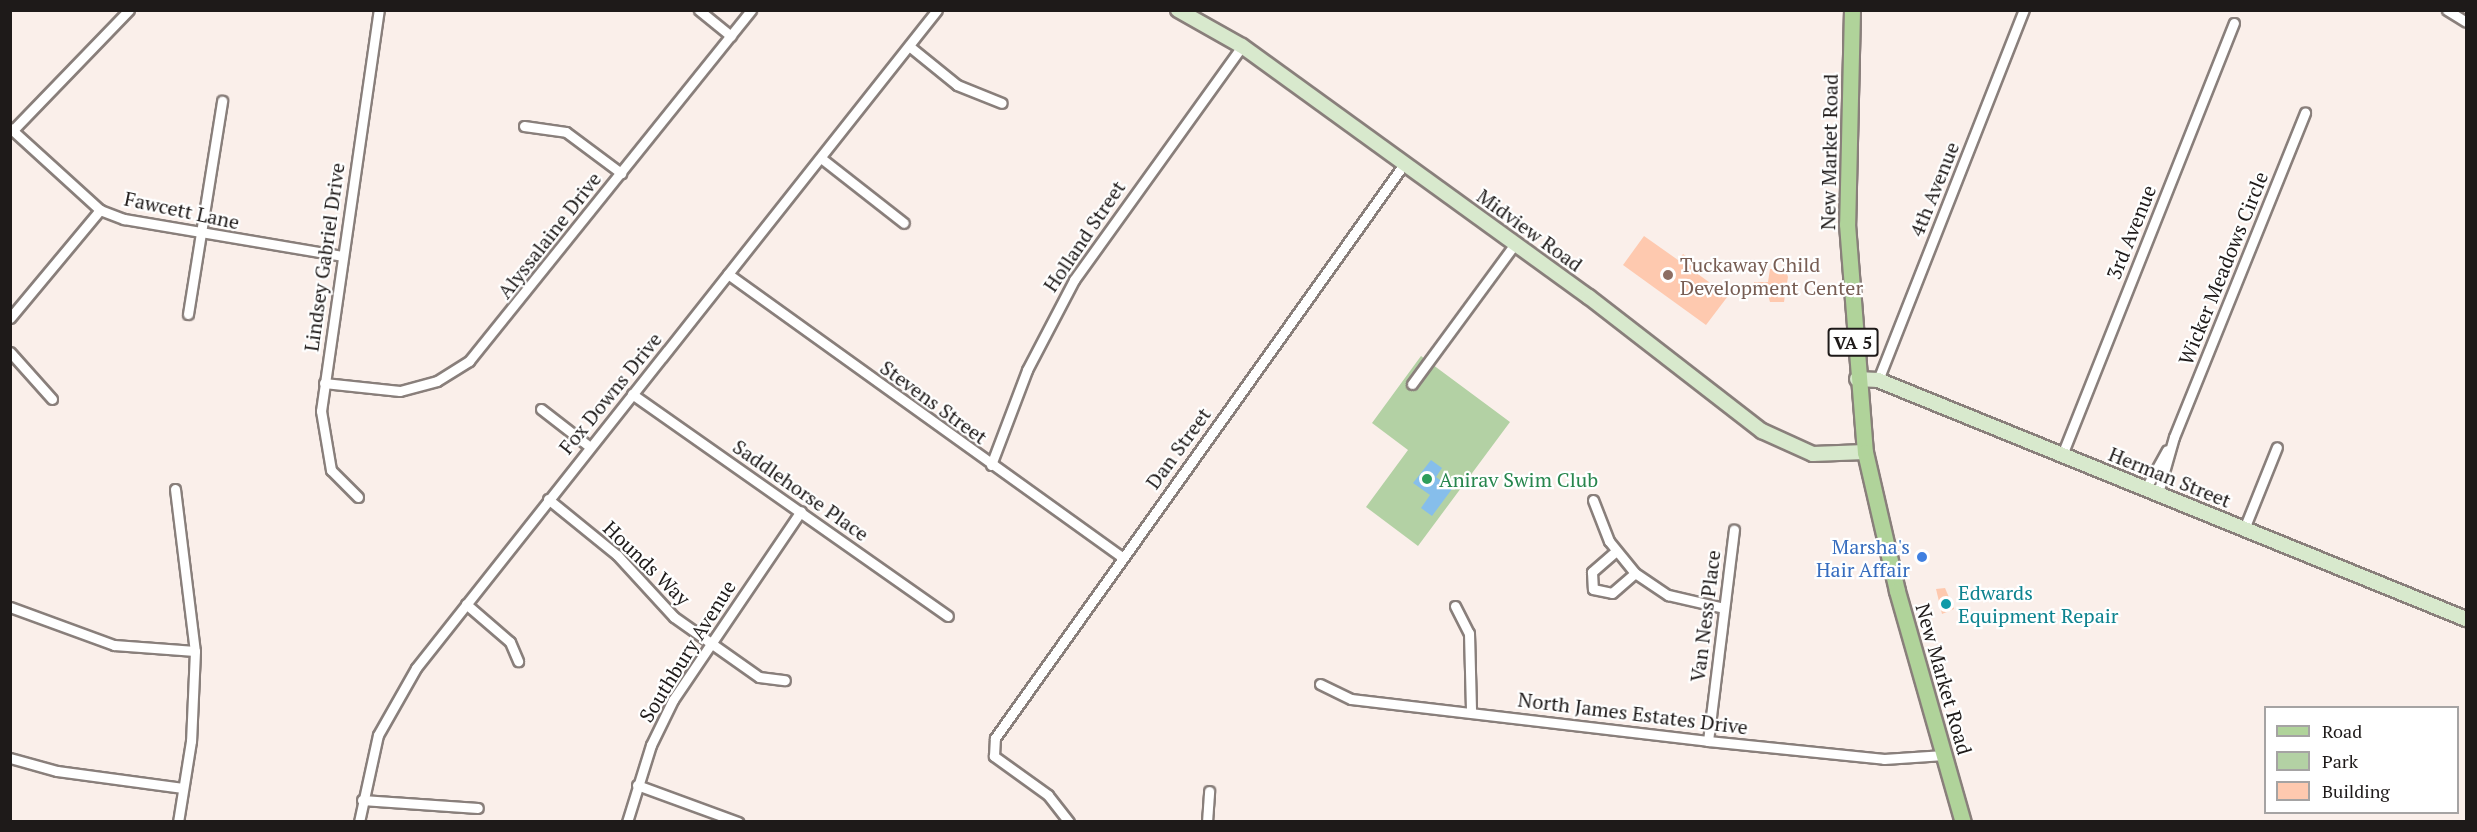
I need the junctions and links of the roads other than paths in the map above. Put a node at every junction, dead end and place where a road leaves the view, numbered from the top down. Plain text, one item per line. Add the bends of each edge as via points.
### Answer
1 (129, 10) edge
2 (379, 10) edge
3 (699, 10) edge
4 (751, 10) edge
5 (937, 10) edge
6 (1178, 10) edge
7 (1852, 10) edge
8 (2024, 10) edge
9 (2447, 10) edge
10 (2466, 22) edge
11 (2234, 23) dead end
12 (731, 36) junction
13 (909, 46) junction
14 (1242, 46) junction
15 (222, 101) dead end
16 (1002, 103) dead end
17 (2305, 112) dead end
18 (524, 126) dead end
19 (12, 129) edge
20 (820, 158) junction
21 (1404, 164) junction
22 (621, 173) junction
23 (100, 210) junction
24 (904, 223) dead end
25 (203, 235) junction
26 (1515, 244) junction
27 (342, 256) junction
28 (728, 274) junction
29 (188, 314) dead end
30 (10, 318) edge
31 (10, 352) edge
32 (1857, 379) junction
33 (1878, 380) junction
34 (324, 383) junction
35 (1412, 384) dead end
36 (632, 394) junction
37 (52, 399) dead end
38 (541, 409) dead end
39 (590, 447) junction
40 (2277, 447) dead end
41 (1865, 452) junction
42 (2062, 455) junction
43 (991, 465) junction
44 (175, 489) dead end
45 (2152, 490) junction
46 (358, 497) dead end
47 (548, 499) junction
48 (1593, 500) dead end
49 (801, 511) junction
50 (2244, 529) junction
51 (1734, 531) dead end
52 (1616, 551) junction
53 (1121, 556) junction
54 (1635, 573) junction
55 (466, 604) junction
56 (1455, 606) dead end
57 (10, 607) edge
58 (1724, 608) junction
59 (948, 616) dead end
60 (2466, 619) edge
61 (710, 641) junction
62 (195, 651) junction
63 (518, 661) dead end
64 (785, 680) dead end
65 (1320, 684) dead end
66 (1471, 712) junction
67 (1708, 741) junction
68 (1944, 755) junction
69 (10, 758) edge
70 (637, 785) junction
71 (183, 788) junction
72 (1209, 791) dead end
73 (362, 800) junction
74 (477, 808) dead end
75 (178, 822) edge
76 (359, 822) edge
77 (627, 822) edge
78 (738, 822) edge
79 (1069, 822) edge
80 (1207, 822) edge
81 (1963, 822) edge

1 - 19 street
2 - 27 street, Lindsey Gabriel Drive
3 - 12 street
4 - 12 street, Alyssalaine Drive
5 - 13 street, Fox Downs Drive
6 - 14 street, Midview Road
7 - 32 main road, New Market Road / VA 5 via 1847,224
8 - 33 street, 4th Avenue
9 - 10 street
11 - 42 street, 3rd Avenue
12 - 22 street, Alyssalaine Drive
13 - 16 street via 957,85
13 - 20 street, Fox Downs Drive
14 - 21 street, Midview Road
14 - 43 street, Holland Street via 1074,280 1028,370
15 - 25 street
17 - 45 street, Wicker Meadows Circle
18 - 22 street via 566,132
19 - 23 street, Fawcett Lane
20 - 24 street
20 - 28 street, Fox Downs Drive
21 - 26 street, Midview Road
21 - 53 street, Dan Street
22 - 34 street, Alyssalaine Drive via 488,341 460,369 400,391
23 - 25 street, Fawcett Lane
23 - 30 street
25 - 27 street, Fawcett Lane
25 - 29 street
26 - 35 street
26 - 41 street, Midview Road via 1771,436 1813,454
27 - 34 street, Lindsey Gabriel Drive
28 - 36 street, Fox Downs Drive
28 - 43 street, Stevens Street
31 - 37 street
32 - 33 street, Herman Street
32 - 41 main road, New Market Road / VA 5
33 - 42 street, Herman Street
34 - 46 street, Lindsey Gabriel Drive via 321,421 327,458 336,477
36 - 39 street, Fox Downs Drive
36 - 49 street, Saddlehorse Place
38 - 39 street
39 - 47 street, Fox Downs Drive
40 - 50 street
41 - 68 main road, New Market Road / VA 5 via 1888,558
42 - 45 street, Herman Street
43 - 53 street, Stevens Street
44 - 62 street
45 - 50 street, Herman Street
47 - 55 street, Fox Downs Drive
47 - 61 street, Hounds Way via 617,555 674,617
48 - 52 street
49 - 59 street, Saddlehorse Place
49 - 61 street, Southbury Avenue
50 - 60 street, Herman Street
51 - 58 street, Van Ness Place
52 - 54 street
52 - 54 street via 1592,572 1593,589 1612,593
53 - 79 street, Dan Street via 1001,729 993,750 996,758 1048,795
54 - 58 street via 1668,595
55 - 63 street via 510,642
55 - 73 street, Fox Downs Drive via 391,708 367,768
56 - 66 street via 1469,633
57 - 62 street via 107,643
58 - 67 street, Van Ness Place
61 - 64 street, Hounds Way via 759,676
61 - 70 street, Southbury Avenue via 673,700
62 - 71 street
65 - 66 street, North James Estates Drive via 1350,699
66 - 67 street, North James Estates Drive
67 - 68 street, North James Estates Drive via 1884,759
68 - 81 main road, New Market Road / VA 5
69 - 71 street via 57,771
70 - 77 street, Southbury Avenue
70 - 78 street
71 - 75 street
72 - 80 street
73 - 74 street
73 - 76 street, Fox Downs Drive

